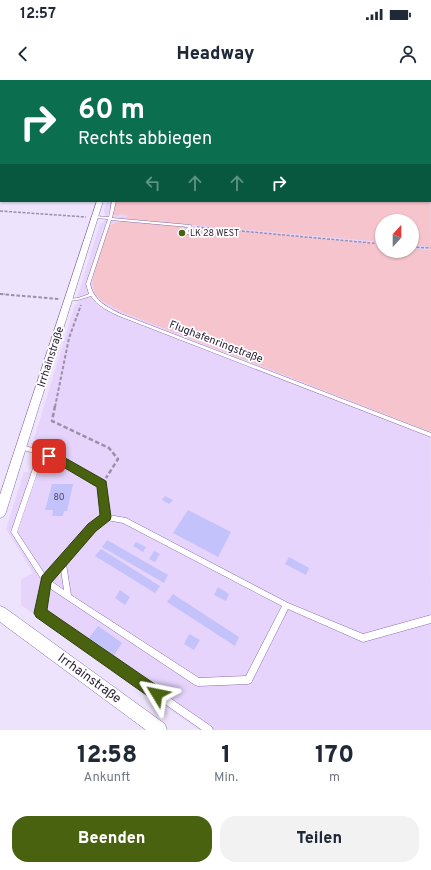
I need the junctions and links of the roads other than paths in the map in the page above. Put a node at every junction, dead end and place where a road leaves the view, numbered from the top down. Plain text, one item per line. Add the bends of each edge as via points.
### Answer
1 (100, 202) edge
2 (114, 202) edge
3 (95, 217) junction
4 (110, 218) junction
5 (186, 234) dead end
6 (91, 295) junction
7 (69, 300) junction
8 (431, 435) edge
9 (22, 448) junction
10 (41, 453) junction
11 (0, 512) edge
12 (106, 517) junction
13 (63, 563) junction
14 (46, 581) junction
15 (68, 597) junction
16 (286, 605) junction
17 (0, 613) edge
18 (431, 619) edge
19 (159, 730) edge
20 (209, 730) edge

1 - 3 street, Irrhainstraße
2 - 4 lane
3 - 4 lane
3 - 7 street, Irrhainstraße
4 - 5 lane via 190,226
4 - 6 lane via 88,284
6 - 7 lane
6 - 8 lane, Flughafenringstraße via 96,301 120,315
7 - 9 street, Irrhainstraße
9 - 10 lane
9 - 11 street, Irrhainstraße
10 - 12 lane via 57,458 102,484
10 - 14 lane via 14,532
12 - 13 lane via 92,527
12 - 16 lane via 124,520
13 - 14 lane
13 - 15 lane
14 - 15 lane
14 - 20 lane via 40,613
15 - 16 lane via 198,682 248,680
16 - 18 lane via 363,638
17 - 19 street, Irrhainstraße

